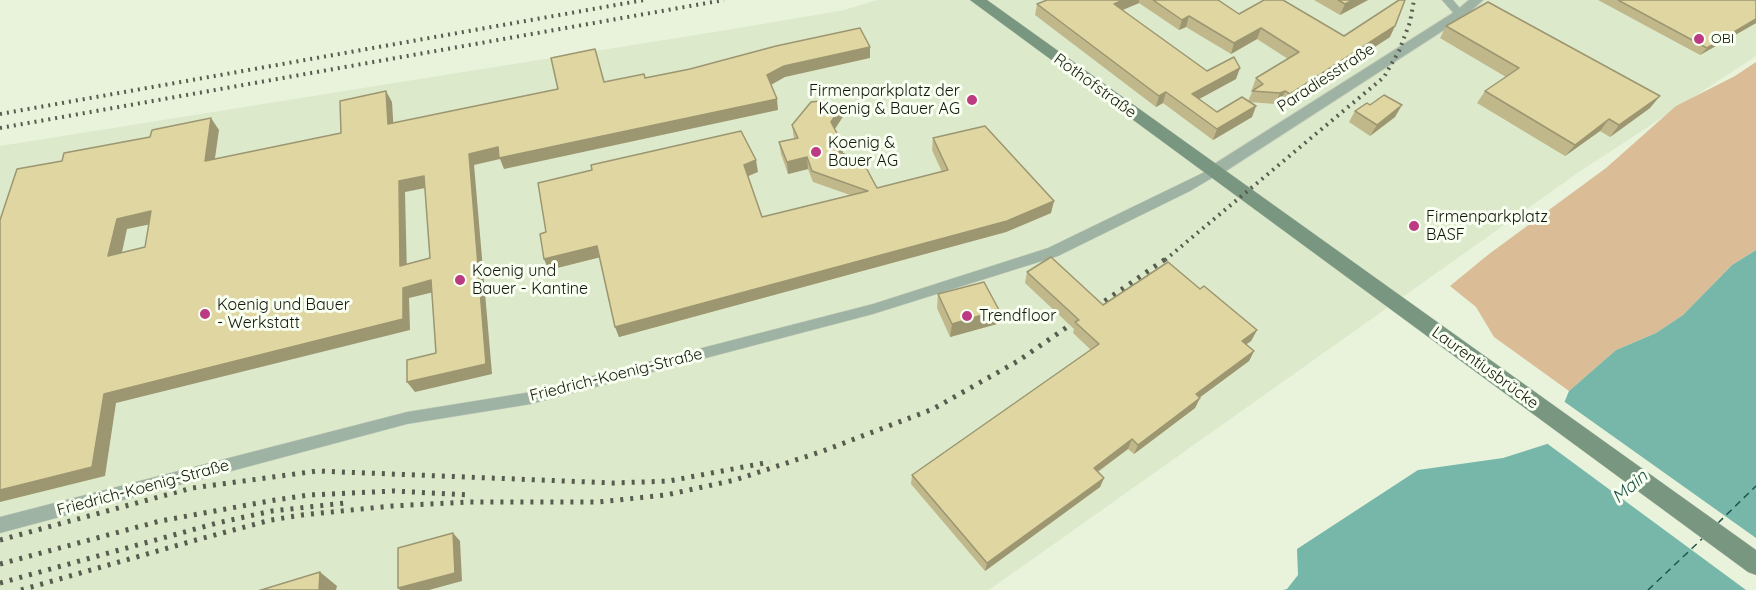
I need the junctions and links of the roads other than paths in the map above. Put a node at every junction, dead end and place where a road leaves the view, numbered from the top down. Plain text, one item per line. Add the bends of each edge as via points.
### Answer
1 (977, 0) edge
2 (1447, 0) edge
3 (1477, 0) edge
4 (1460, 14) junction
5 (1213, 172) junction
6 (0, 525) edge
7 (1756, 564) edge

1 - 5 main road, Rothofstraße
2 - 4 street
3 - 4 street, Paradiesstraße
4 - 5 street, Paradiesstraße
5 - 6 street, Friedrich-Koenig-Straße via 1053,252 873,309 531,398 407,418
5 - 7 main road, Laurentiusbrücke

